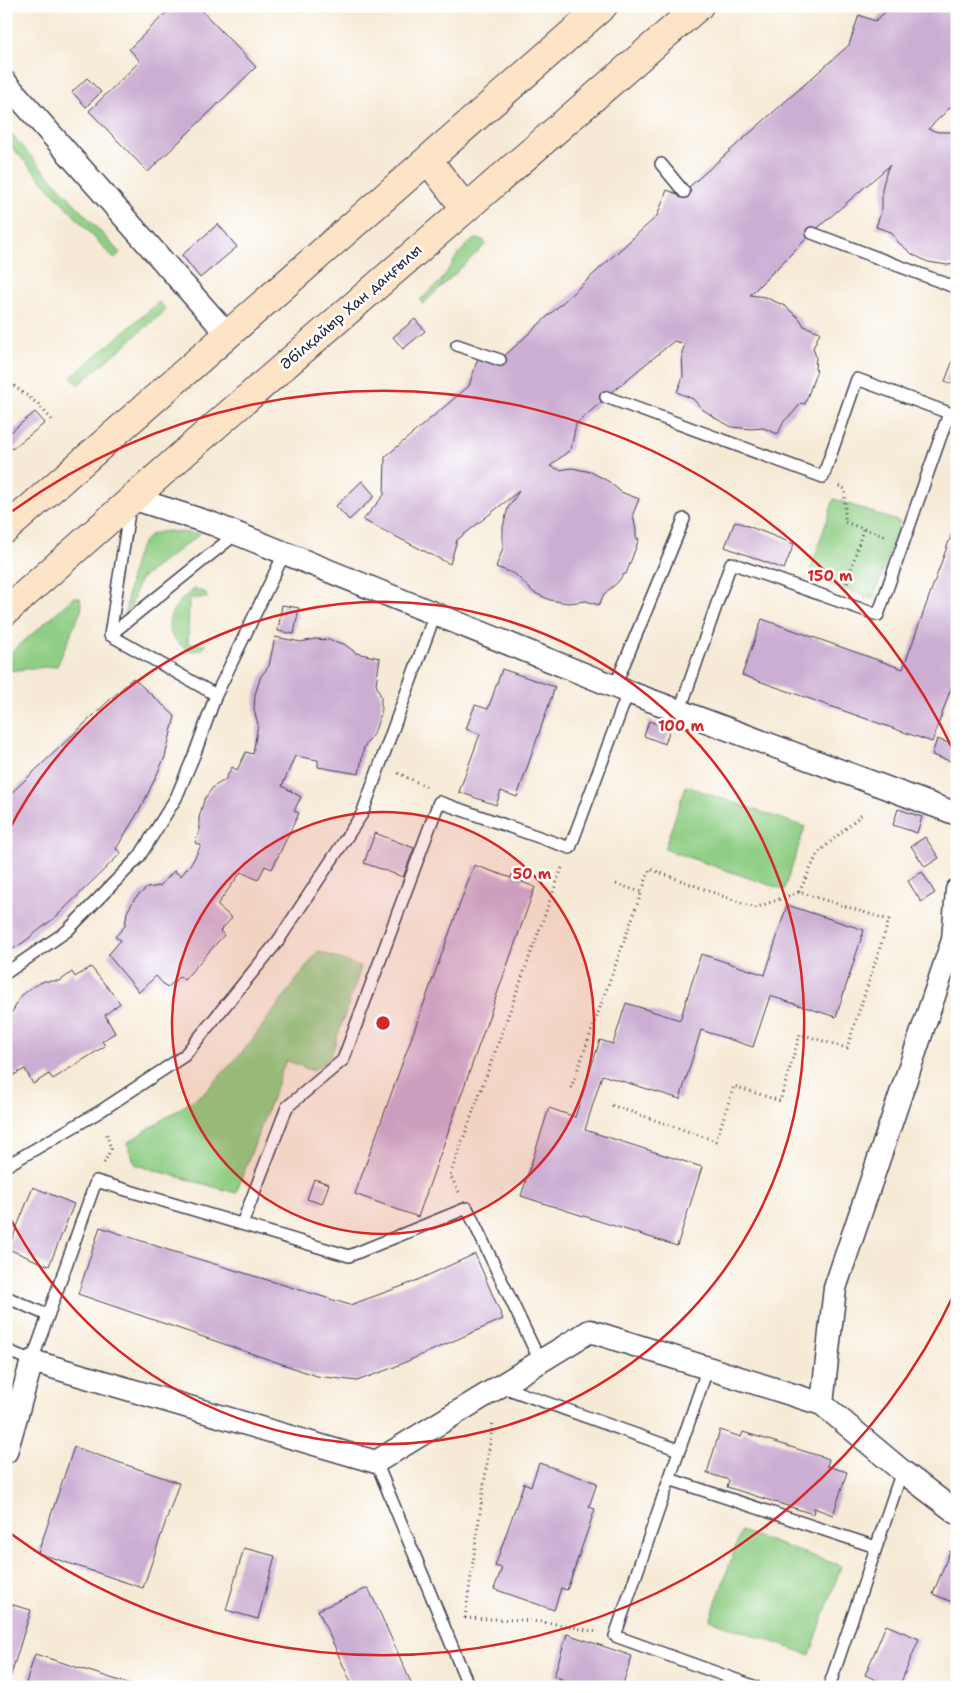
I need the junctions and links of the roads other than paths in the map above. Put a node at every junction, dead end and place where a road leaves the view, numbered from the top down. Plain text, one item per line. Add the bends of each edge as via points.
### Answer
1 (603, 6) edge
2 (689, 9) edge
3 (6, 83) edge
4 (428, 160) junction
5 (661, 164) dead end
6 (684, 192) dead end
7 (465, 208) junction
8 (812, 233) dead end
9 (957, 288) edge
10 (228, 335) junction
11 (457, 345) dead end
12 (500, 360) dead end
13 (606, 397) dead end
14 (953, 415) edge
15 (132, 498) junction
16 (684, 519) dead end
17 (6, 528) edge
18 (236, 534) junction
19 (284, 554) junction
20 (6, 611) edge
21 (435, 614) junction
22 (110, 635) junction
23 (622, 689) junction
24 (216, 695) junction
25 (680, 710) junction
26 (957, 814) edge
27 (957, 890) edge
28 (6, 973) edge
29 (6, 1166) edge
30 (242, 1224) junction
31 (6, 1297) edge
32 (47, 1315) junction
33 (6, 1350) edge
34 (540, 1361) junction
35 (32, 1362) junction
36 (708, 1367) junction
37 (500, 1386) junction
38 (822, 1404) junction
39 (679, 1450) junction
40 (6, 1452) edge
41 (376, 1462) junction
42 (902, 1471) junction
43 (669, 1479) junction
44 (957, 1513) edge
45 (876, 1547) junction
46 (469, 1687) edge
47 (756, 1687) edge
48 (829, 1687) edge

1 - 4 main road
2 - 7 main road, Әбілқайыр Хан даңғылы
3 - 10 street
4 - 7 main road
4 - 10 main road
5 - 6 lane
7 - 15 main road, Әбілқайыр Хан даңғылы
8 - 9 lane
10 - 17 main road
11 - 12 lane
13 - 14 lane via 823,477 857,379
14 - 25 lane via 878,615 731,563
15 - 18 street
15 - 20 main road, Әбілқайыр Хан даңғылы
15 - 22 lane
16 - 23 lane
18 - 19 street
18 - 22 lane
19 - 21 street
19 - 24 lane
21 - 23 street
21 - 29 lane via 362,814 278,941 184,1056 100,1112
22 - 24 lane
23 - 25 street
23 - 30 lane via 570,848 439,802 343,1060 287,1107
24 - 28 lane via 176,798 139,857 67,931
25 - 26 street
27 - 38 street via 953,940 835,1288
30 - 32 lane via 96,1181
30 - 34 lane via 349,1256 467,1208
31 - 32 lane
32 - 35 lane
33 - 35 lane
34 - 36 street via 590,1331
34 - 37 street
35 - 40 street
35 - 41 street
36 - 38 street
36 - 39 lane
37 - 39 lane
37 - 41 street
38 - 42 street
39 - 43 lane
41 - 46 lane
42 - 44 street
42 - 45 lane
43 - 45 lane
43 - 47 lane via 615,1636
45 - 48 lane

